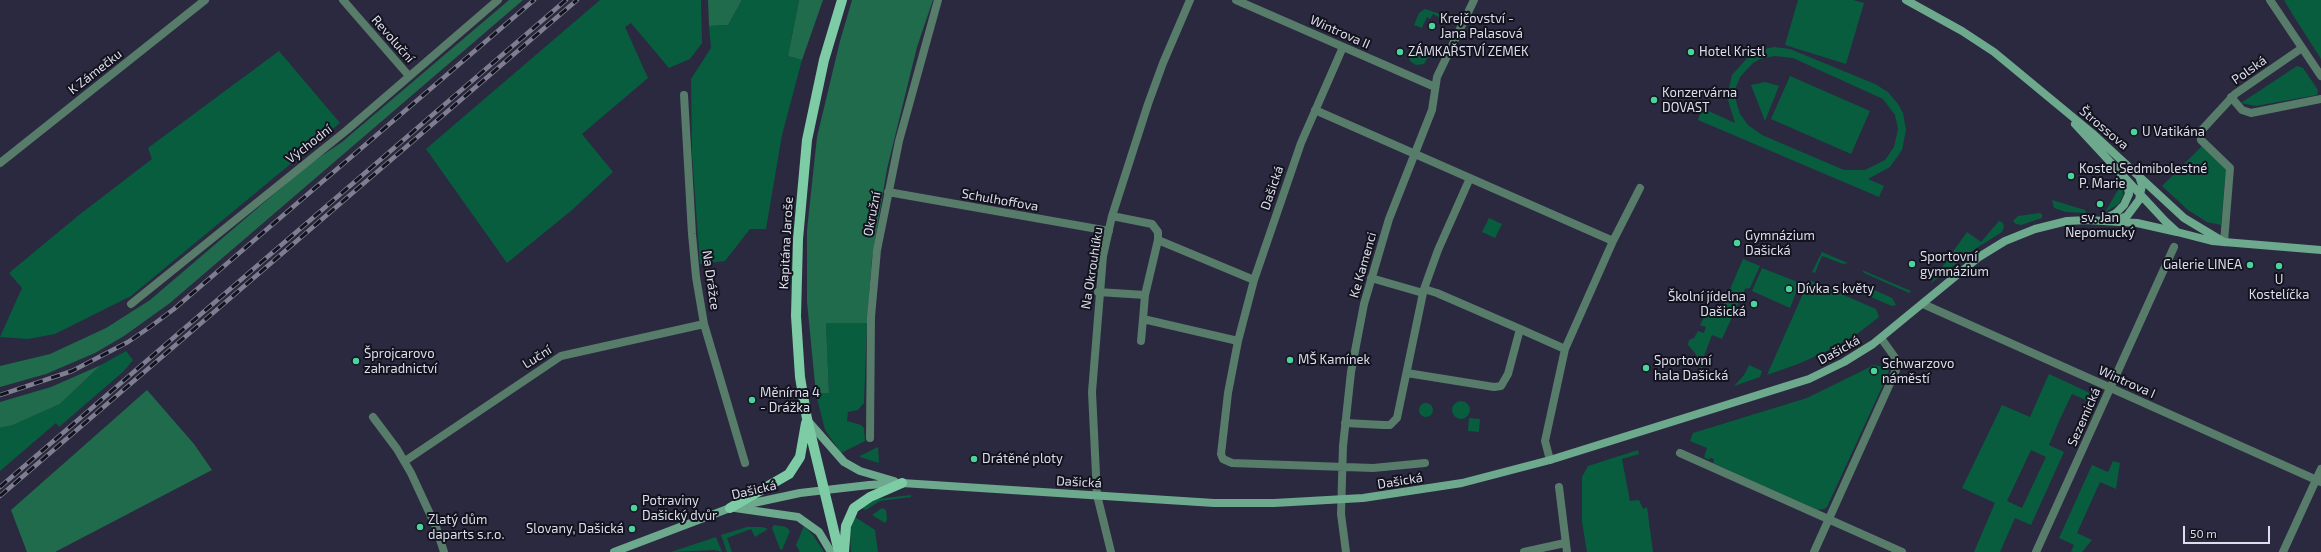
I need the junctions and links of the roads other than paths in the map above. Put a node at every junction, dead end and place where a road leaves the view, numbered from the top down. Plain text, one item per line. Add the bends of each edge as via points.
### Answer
1 (206, 0) edge
2 (343, 0) edge
3 (498, 0) edge
4 (842, 0) edge
5 (938, 0) edge
6 (1190, 0) edge
7 (1236, 0) edge
8 (1474, 0) edge
9 (1906, 0) edge
10 (2270, 0) edge
11 (1343, 47) junction
12 (2302, 48) junction
13 (408, 76) junction
14 (2321, 76) edge
15 (1435, 87) junction
16 (684, 95) dead end
17 (2231, 97) junction
18 (2321, 99) edge
19 (2060, 108) junction
20 (1315, 110) junction
21 (1414, 154) junction
22 (0, 163) edge
23 (2131, 168) junction
24 (2123, 176) junction
25 (1470, 178) junction
26 (1640, 188) dead end
27 (888, 192) junction
28 (2140, 195) junction
29 (1112, 216) junction
30 (2099, 221) junction
31 (2114, 222) junction
32 (1109, 231) junction
33 (2177, 232) junction
34 (1158, 240) junction
35 (1614, 241) junction
36 (2224, 242) junction
37 (2174, 247) dead end
38 (2321, 250) edge
39 (1371, 278) junction
40 (1254, 280) junction
41 (1423, 291) junction
42 (1098, 292) junction
43 (1145, 295) junction
44 (131, 304) dead end
45 (1923, 304) junction
46 (1143, 318) junction
47 (704, 324) junction
48 (1520, 329) junction
49 (1881, 338) junction
50 (1142, 341) dead end
51 (1238, 341) junction
52 (1565, 349) junction
53 (1407, 373) junction
54 (2110, 388) junction
55 (373, 416) dead end
56 (807, 419) junction
57 (1345, 423) junction
58 (870, 438) dead end
59 (1680, 453) dead end
60 (1550, 460) junction
61 (405, 461) junction
62 (745, 463) dead end
63 (1425, 463) dead end
64 (1342, 466) junction
65 (2321, 469) edge
66 (2318, 481) edge
67 (902, 483) junction
68 (1559, 488) dead end
69 (823, 490) junction
70 (1097, 495) junction
71 (1341, 500) junction
72 (730, 508) junction
73 (1830, 520) junction
74 (1565, 543) junction
75 (444, 552) edge
76 (614, 552) edge
77 (831, 552) edge
78 (839, 552) edge
79 (844, 552) edge
80 (1111, 552) edge
81 (1346, 552) edge
82 (1524, 552) edge
83 (1567, 552) edge
84 (1814, 552) edge
85 (1902, 552) edge
86 (2036, 552) edge
87 (2284, 552) edge

1 - 22 street, K Zámečku
2 - 13 street, Revoluční
3 - 13 street, Východní
4 - 56 main road, Kapitána Jaroše via 816,96 801,189 796,316 800,377
5 - 27 street, Okružní via 899,141
6 - 29 street, Na Okrouhlíku via 1150,97
7 - 11 street, Wintrova II
8 - 15 street, Ke Kamenci via 1443,62
9 - 19 street, Štrossova via 1986,46
10 - 12 street
11 - 15 street, Wintrova II
11 - 20 street, Dašická
12 - 14 street
12 - 17 street, Polská
13 - 44 street, Východní via 346,130
15 - 21 street, Ke Kamenci via 1432,110
16 - 47 street, Na Drážce via 692,234
17 - 18 street, Polská via 2242,110 2251,113
17 - 36 street via 2201,130 2199,136 2230,168
19 - 23 street, Štrossova
19 - 24 street, Štrossova
20 - 21 street
20 - 40 street, Dašická via 1292,166
21 - 25 street
21 - 39 street, Ke Kamenci
23 - 28 street via 2140,179
23 - 36 street, Štrossova via 2184,218
24 - 28 street, Štrossova
24 - 30 street, Štrossova via 2129,189 2127,200 2116,213
25 - 35 street
25 - 41 street
26 - 35 street
27 - 32 street, Schulhoffova
27 - 58 street, Okružní via 877,250 871,317
28 - 31 street via 2135,208 2127,216
28 - 33 street, Štrossova
29 - 32 street, Na Okrouhlíku
29 - 34 street via 1152,224 1158,232
30 - 31 street, Dašická
30 - 45 street, Dašická via 2059,223 2005,241 1970,263
31 - 33 street, Dašická via 2154,226
32 - 42 street, Na Okrouhlíku
33 - 36 street, Štrossova via 2200,239
34 - 40 street
34 - 43 street
35 - 52 street
36 - 38 street, Štrossova
37 - 54 street, Sezemická
39 - 41 street
39 - 57 street, Ke Kamenci via 1351,372
40 - 51 street, Dašická
41 - 48 street
41 - 53 street
42 - 43 street
42 - 70 street, Na Okrouhlíku via 1092,386
43 - 46 street
45 - 49 street, Dašická
45 - 54 street, Wintrova I
46 - 50 street
46 - 51 street
47 - 61 street, Luční via 561,356
47 - 62 street, Na Drážce
48 - 52 street
48 - 53 street via 1508,374 1503,384 1498,387
49 - 60 street, Dašická via 1844,362 1799,383
49 - 73 street via 1895,356 1897,367
51 - 64 street, Dašická via 1227,400 1221,451 1223,459 1232,463
52 - 60 street via 1545,441
53 - 57 street via 1399,413 1394,421 1384,425
54 - 66 street, Wintrova I
54 - 86 street, Sezemická
55 - 61 street
56 - 67 street via 844,462 860,471
56 - 69 main road, Kapitána Jaroše
56 - 72 main road via 800,457 794,468 784,479
57 - 64 street, Ke Kamenci
59 - 73 street
60 - 71 street, Dašická via 1462,482
61 - 75 street via 436,527
63 - 64 street via 1373,468
64 - 71 street, Ke Kamenci
65 - 66 street
66 - 87 street
67 - 69 street, Dašická
67 - 70 street, Dašická
67 - 79 main road via 870,497 854,508 846,526
68 - 74 street
69 - 72 street, Dašická
69 - 78 main road
70 - 71 street, Dašická via 1247,503
70 - 80 street, Na Okrouhlíku
71 - 81 street, Ke Kamenci
72 - 76 street, Dašická
72 - 77 street via 781,513 798,518 819,532
73 - 84 street
73 - 85 street
74 - 82 street
74 - 83 street

